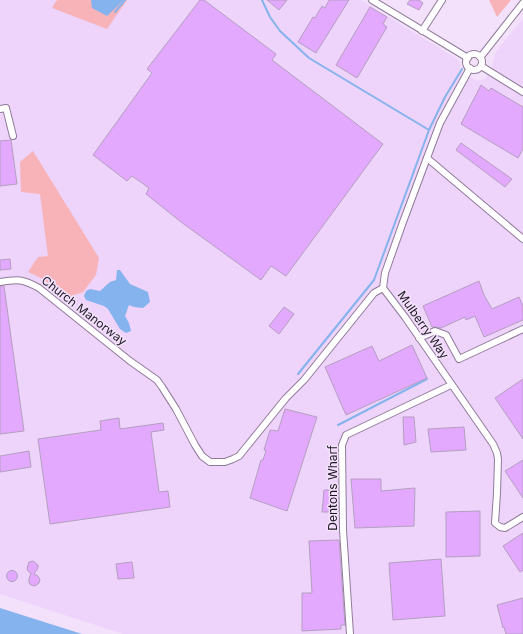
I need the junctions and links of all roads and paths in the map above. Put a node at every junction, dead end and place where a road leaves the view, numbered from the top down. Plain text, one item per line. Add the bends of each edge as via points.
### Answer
1 (372, 0) edge
2 (442, 0) edge
3 (523, 3) edge
4 (422, 31) junction
5 (480, 57) junction
6 (468, 58) junction
7 (481, 66) junction
8 (470, 68) junction
9 (523, 92) edge
10 (0, 109) edge
11 (13, 136) dead end
12 (427, 158) junction
13 (523, 238) edge
14 (0, 282) edge
15 (383, 288) junction
16 (523, 329) edge
17 (419, 338) junction
18 (451, 385) junction
19 (523, 517) edge
20 (350, 634) edge

1 - 4 street
2 - 4 street
3 - 5 street
4 - 6 street
5 - 6 street via 475,54
5 - 7 street
6 - 8 street via 467,65
7 - 8 street via 475,70
7 - 9 street
8 - 12 street, Mulberry Way via 440,123
10 - 11 street via 6,108
12 - 13 street
12 - 15 street, Mulberry Way via 385,273
14 - 15 street, Church Manorway via 16,279 39,288 157,380 202,456 210,462 225,462 239,456 374,293
15 - 17 street, Mulberry Way
16 - 17 street via 459,359 446,335 435,331
17 - 18 street, Mulberry Way
18 - 19 street, Mulberry Way via 496,453 498,464 495,523 505,528
18 - 20 street, Dentons Wharf via 346,435 342,445 343,530

